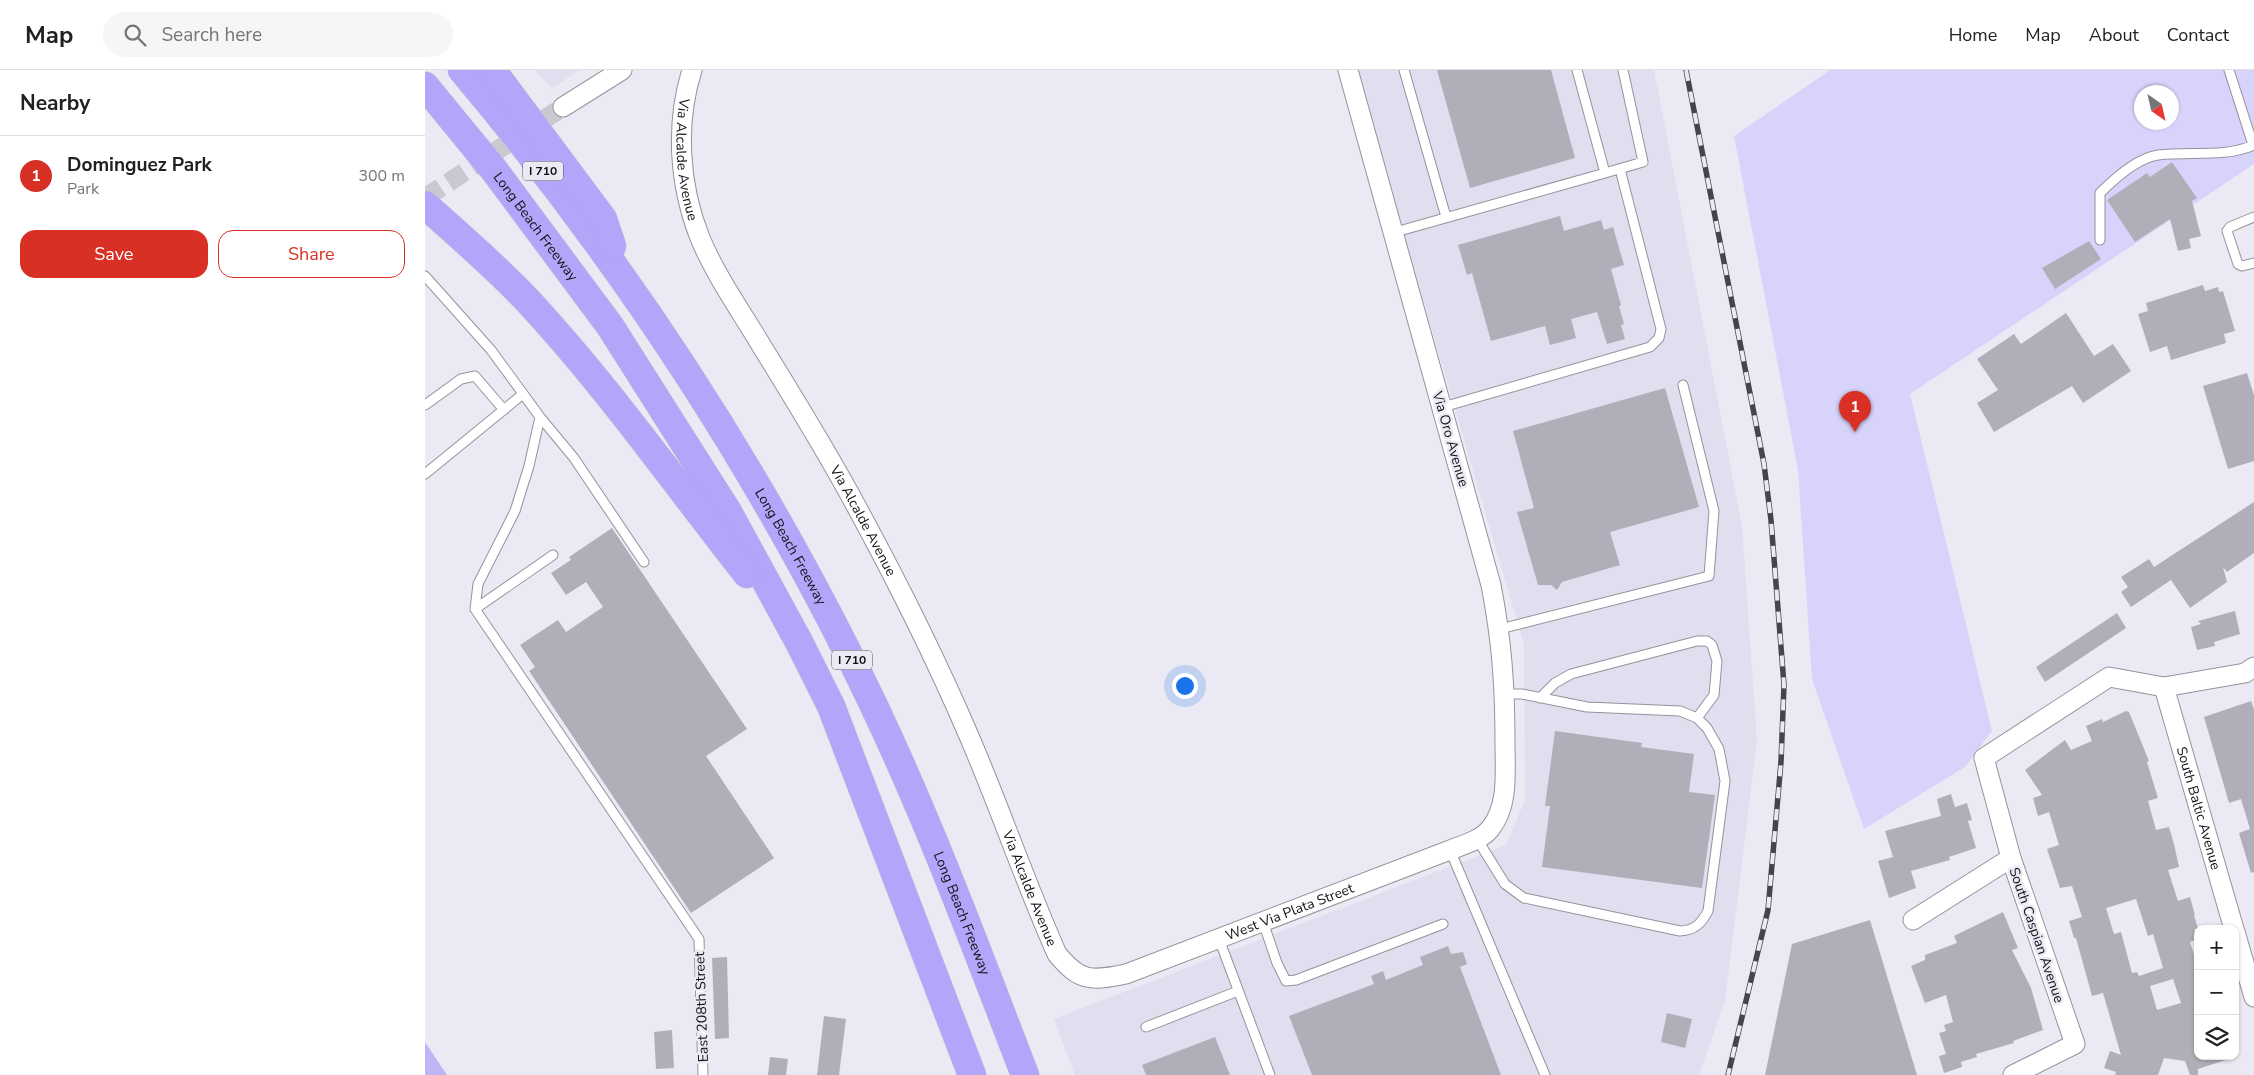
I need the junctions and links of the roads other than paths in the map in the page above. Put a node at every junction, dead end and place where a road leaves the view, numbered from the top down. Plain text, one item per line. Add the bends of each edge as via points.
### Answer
1 (463, 70) edge
2 (492, 70) edge
3 (622, 70) edge
4 (692, 70) edge
5 (1347, 70) edge
6 (1404, 70) edge
7 (1577, 70) edge
8 (1623, 70) edge
9 (2229, 70) edge
10 (425, 86) edge
11 (563, 107) tunnel mouth
12 (2253, 145) edge
13 (1620, 169) junction
14 (1605, 173) junction
15 (425, 205) edge
16 (1446, 217) junction
17 (2254, 217) edge
18 (1392, 233) junction
19 (2100, 240) dead end
20 (2254, 262) edge
21 (621, 274) junction
22 (425, 276) edge
23 (1683, 385) dead end
24 (523, 394) junction
25 (425, 405) edge
26 (1443, 407) junction
27 (504, 410) junction
28 (540, 417) junction
29 (427, 469) edge
30 (553, 554) dead end
31 (644, 562) dead end
32 (475, 609) junction
33 (1500, 629) junction
34 (799, 642) junction
35 (2254, 667) edge
36 (2163, 687) junction
37 (1505, 694) junction
38 (1540, 698) junction
39 (1697, 718) junction
40 (1499, 815) joint
41 (1477, 839) junction
42 (1450, 850) junction
43 (2011, 858) junction
44 (1913, 920) dead end
45 (1263, 922) junction
46 (1443, 924) dead end
47 (2233, 925) edge
48 (1219, 939) junction
49 (2239, 946) edge
50 (1070, 970) joint
51 (1238, 991) junction
52 (2254, 997) edge
53 (1146, 1027) dead end
54 (703, 1075) edge
55 (972, 1075) edge
56 (1025, 1075) edge
57 (1270, 1075) edge
58 (1545, 1075) edge
59 (2013, 1075) edge

1 - 21 highway, Long Beach Freeway / I 710
2 - 21 highway via 603,219
3 - 11 street
4 - 50 street, Via Alcalde Avenue via 682,118 682,156 687,195 700,238 721,279 855,503 908,606 968,733 1057,954
5 - 18 street, Via Oro Avenue
6 - 16 lane
7 - 14 lane
8 - 13 lane via 1643,162
9 - 12 lane
10 - 34 highway, Long Beach Freeway / I 710 via 494,170 609,326 727,512
12 - 19 lane via 2239,151 2157,156 2141,161 2100,193
13 - 14 lane
13 - 26 lane via 1661,329 1659,338 1650,347
14 - 16 lane
15 - 34 highway via 528,301 578,358
16 - 18 lane
17 - 20 lane via 2230,226 2227,231 2238,264
18 - 26 street, Via Oro Avenue
21 - 56 highway, Long Beach Freeway / I 710 via 734,448 798,557 848,652 939,851
22 - 24 lane via 491,350
23 - 33 lane via 1714,511 1709,576
24 - 27 lane
24 - 28 lane
25 - 27 lane via 461,379 475,376
26 - 33 street, Via Oro Avenue
27 - 29 lane
28 - 31 lane via 573,458
28 - 32 lane via 515,511 478,584
30 - 32 lane
32 - 54 lane, East 208th Street via 699,939
33 - 37 street, Via Oro Avenue
34 - 55 highway, Long Beach Freeway / I 710 via 831,706
35 - 36 street via 2245,673
36 - 43 street, South Caspian Avenue via 2109,677 1984,758
36 - 47 street, South Baltic Avenue
37 - 38 lane
37 - 40 street, Via Oro Avenue via 1505,791
38 - 39 lane via 1587,707 1680,710
38 - 39 lane via 1555,683 1571,674 1707,641 1712,645 1717,661 1715,694
39 - 41 lane via 1719,749 1725,781 1711,897 1702,923 1691,930 1681,931 1523,898 1505,884
40 - 41 street, West Via Plata Street via 1489,830
41 - 42 street, West Via Plata Street
42 - 45 street, West Via Plata Street
42 - 58 lane
43 - 44 street
43 - 59 street, South Caspian Avenue via 2075,1044
45 - 46 lane via 1285,981 1296,980
45 - 48 street, West Via Plata Street
48 - 50 street, West Via Plata Street via 1126,974 1084,977
48 - 51 lane
49 - 52 street
51 - 53 lane
51 - 57 lane

